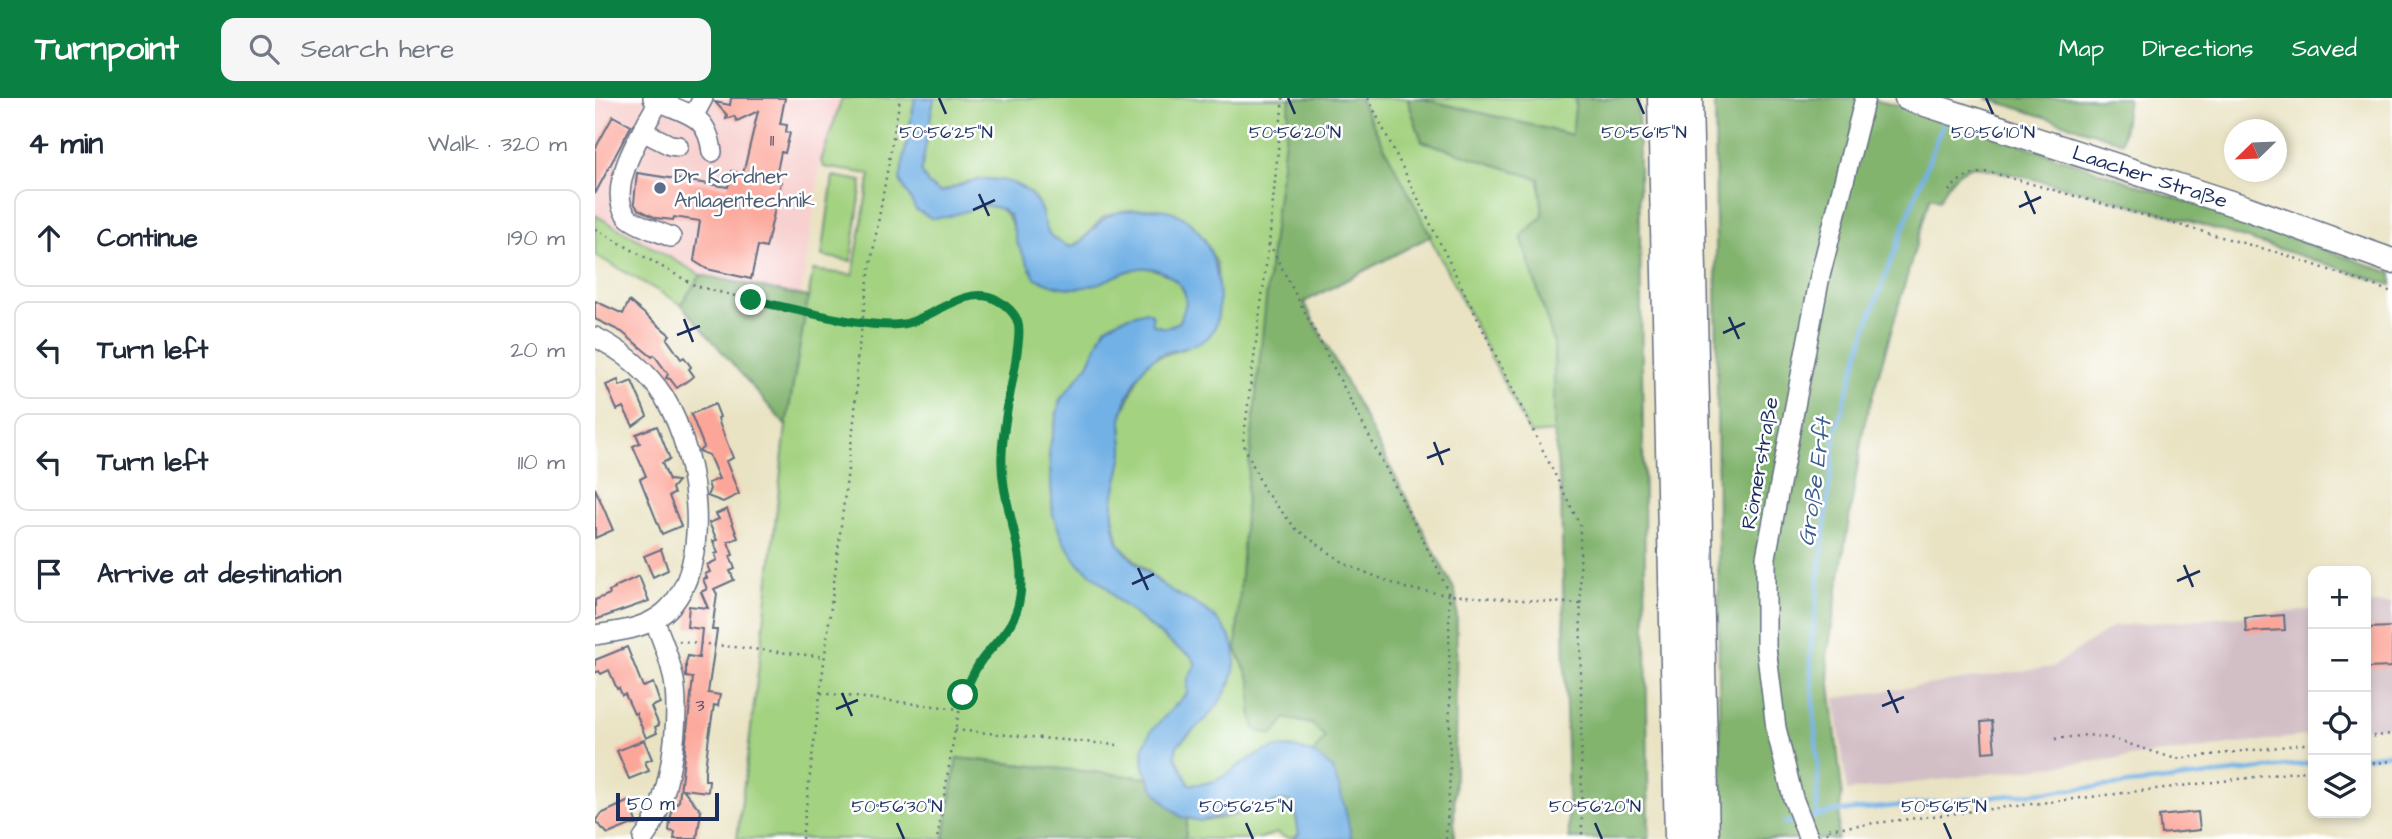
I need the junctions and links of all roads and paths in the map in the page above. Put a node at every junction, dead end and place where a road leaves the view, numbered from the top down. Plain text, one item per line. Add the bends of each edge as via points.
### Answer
1 (899, 98) edge
2 (1283, 98) edge
3 (1368, 98) edge
4 (1662, 98) edge
5 (1688, 98) edge
6 (1865, 98) edge
7 (1907, 98) edge
8 (656, 100) edge
9 (698, 107) edge
10 (642, 131) junction
11 (678, 146) dead end
12 (712, 152) dead end
13 (1949, 191) dead end
14 (595, 229) edge
15 (671, 237) dead end
16 (1269, 243) junction
17 (2392, 261) edge
18 (2392, 292) edge
19 (863, 323) junction
20 (595, 337) edge
21 (1449, 595) junction
22 (1582, 604) junction
23 (654, 620) junction
24 (595, 635) edge
25 (662, 639) junction
26 (826, 657) junction
27 (821, 693) junction
28 (960, 709) junction
29 (955, 730) junction
30 (2392, 734) edge
31 (2371, 736) edge
32 (2055, 740) dead end
33 (2308, 744) edge
34 (1117, 745) dead end
35 (2392, 761) edge
36 (2371, 763) edge
37 (2308, 771) edge
38 (643, 839) edge
39 (802, 839) edge
40 (937, 839) edge
41 (1446, 839) edge
42 (1582, 839) edge
43 (1679, 839) edge
44 (1705, 839) edge
45 (1809, 839) edge
46 (1831, 839) edge

1 - 19 path
2 - 16 path
3 - 22 path via 1580,525
4 - 43 highway
5 - 44 highway
6 - 45 street, Römerstraße via 1820,276 1766,557 1766,647 1776,728 1793,798
7 - 17 main road, Laacher Straße via 2246,208
8 - 9 street
8 - 10 street
9 - 12 street
10 - 11 street
10 - 15 street via 624,166 623,209 628,218
13 - 18 path via 1972,173 1989,172 2286,255
14 - 19 path via 697,286
16 - 21 path
16 - 21 path via 1243,443 1264,490 1296,529 1347,565 1405,588
19 - 26 path
19 - 28 path via 910,323 979,296 995,298 1018,322 1002,454 1003,486 1021,579 1018,606 1005,634 981,660
20 - 23 street via 614,346 658,388 690,464 696,517 690,571 673,604
21 - 22 path
21 - 41 path
22 - 42 path
23 - 24 street
23 - 25 street
25 - 26 path
25 - 38 street via 675,687 675,715 661,807
26 - 27 path
27 - 28 path
27 - 39 path
28 - 29 path
29 - 34 path
29 - 40 path
30 - 31 path
32 - 33 path via 2087,735 2110,738 2176,759
35 - 36 path
37 - 46 path via 1826,829

